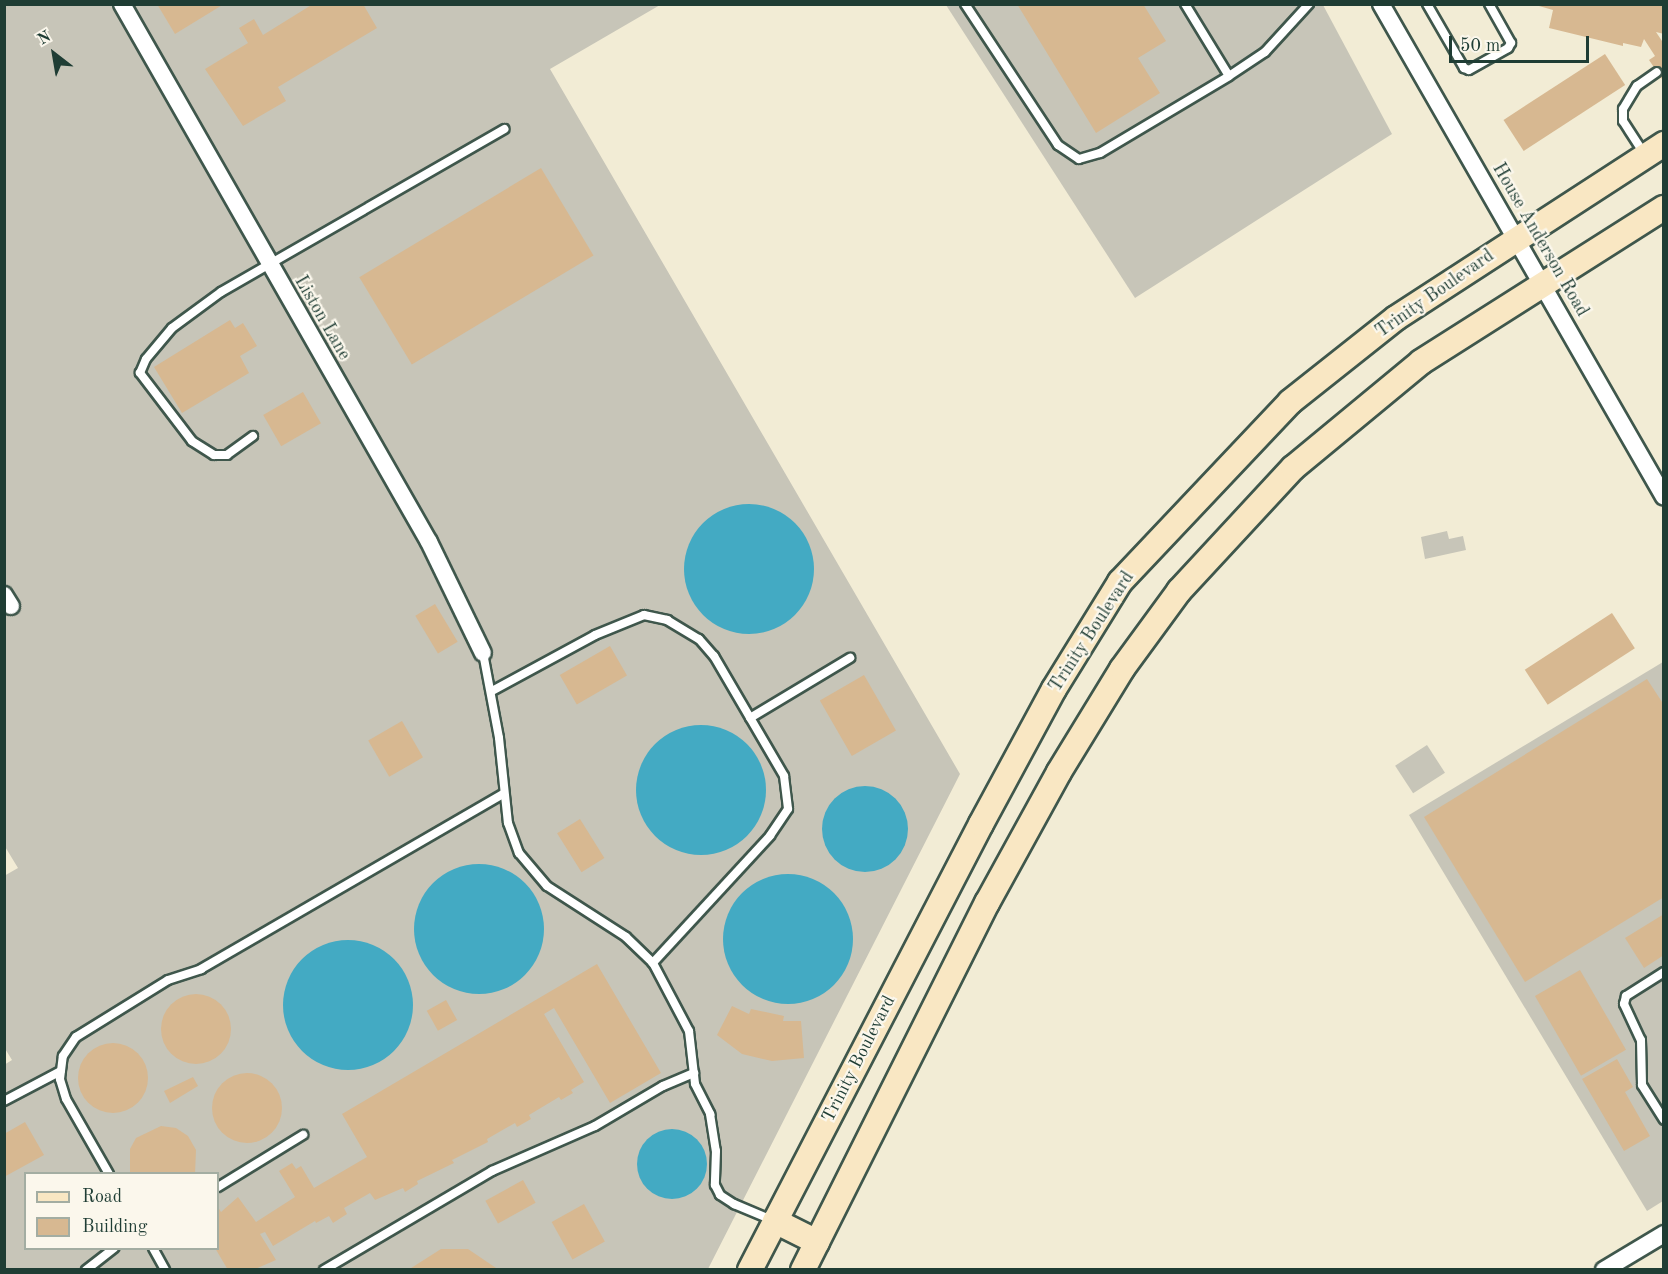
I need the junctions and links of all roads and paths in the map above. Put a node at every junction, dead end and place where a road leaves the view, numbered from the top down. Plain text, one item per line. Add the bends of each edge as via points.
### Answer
1 (122, 4) edge
2 (965, 4) edge
3 (1185, 4) edge
4 (1309, 4) edge
5 (1381, 4) edge
6 (1427, 4) edge
7 (1489, 4) edge
8 (1657, 72) dead end
9 (1229, 76) junction
10 (505, 129) dead end
11 (1654, 150) edge
12 (1664, 208) edge
13 (1516, 238) junction
14 (270, 266) junction
15 (1543, 284) junction
16 (254, 436) dead end
17 (1664, 497) edge
18 (483, 653) joint
19 (850, 658) dead end
20 (492, 691) junction
21 (750, 717) junction
22 (503, 794) junction
23 (653, 963) junction
24 (1664, 972) edge
25 (61, 1071) junction
26 (694, 1074) junction
27 (4, 1101) edge
28 (1664, 1120) edge
29 (303, 1135) dead end
30 (108, 1172) edge
31 (219, 1186) edge
32 (775, 1221) junction
33 (1664, 1234) edge
34 (817, 1242) junction
35 (111, 1250) edge
36 (154, 1250) edge
37 (86, 1269) edge
38 (165, 1269) edge
39 (324, 1269) edge
40 (750, 1269) edge
41 (803, 1269) edge
42 (1604, 1269) edge

1 - 14 street, Liston Lane
2 - 9 lane via 1058,145 1079,159 1100,153
3 - 9 lane
4 - 9 lane via 1265,52
5 - 13 street, House Anderson Road
6 - 7 lane via 1464,68 1469,70 1511,43
8 - 11 lane via 1637,86 1623,109 1623,121
10 - 14 lane
11 - 13 main road, Trinity Boulevard
12 - 15 main road
13 - 15 street, House Anderson Road
13 - 32 main road, Trinity Boulevard via 1396,318 1290,402 1120,582 1054,689 986,814
14 - 16 lane via 222,292 172,328 146,359 140,373 192,441 214,455 227,455
14 - 18 street, Liston Lane via 429,542
15 - 17 street, House Anderson Road
15 - 34 main road via 1421,362 1293,468 1179,591 1122,669 1059,772 987,903
18 - 20 lane
19 - 21 lane
20 - 21 lane via 595,634 644,615 667,620 699,639 714,656
20 - 22 lane
21 - 23 lane via 784,776 788,809 771,836
22 - 23 lane via 519,853 547,886 626,937
22 - 25 lane via 201,969 168,980 89,1026 63,1056
23 - 26 lane via 689,1031
24 - 28 lane via 1626,996 1624,1004 1641,1040 1642,1085
25 - 27 lane
25 - 30 lane via 66,1099
26 - 32 lane via 710,1114 716,1151 715,1185 720,1195
26 - 39 lane via 663,1086 595,1126 492,1171
29 - 31 lane
32 - 34 main road
32 - 40 main road, Trinity Boulevard
33 - 42 street
34 - 41 main road
35 - 37 lane
36 - 38 lane

